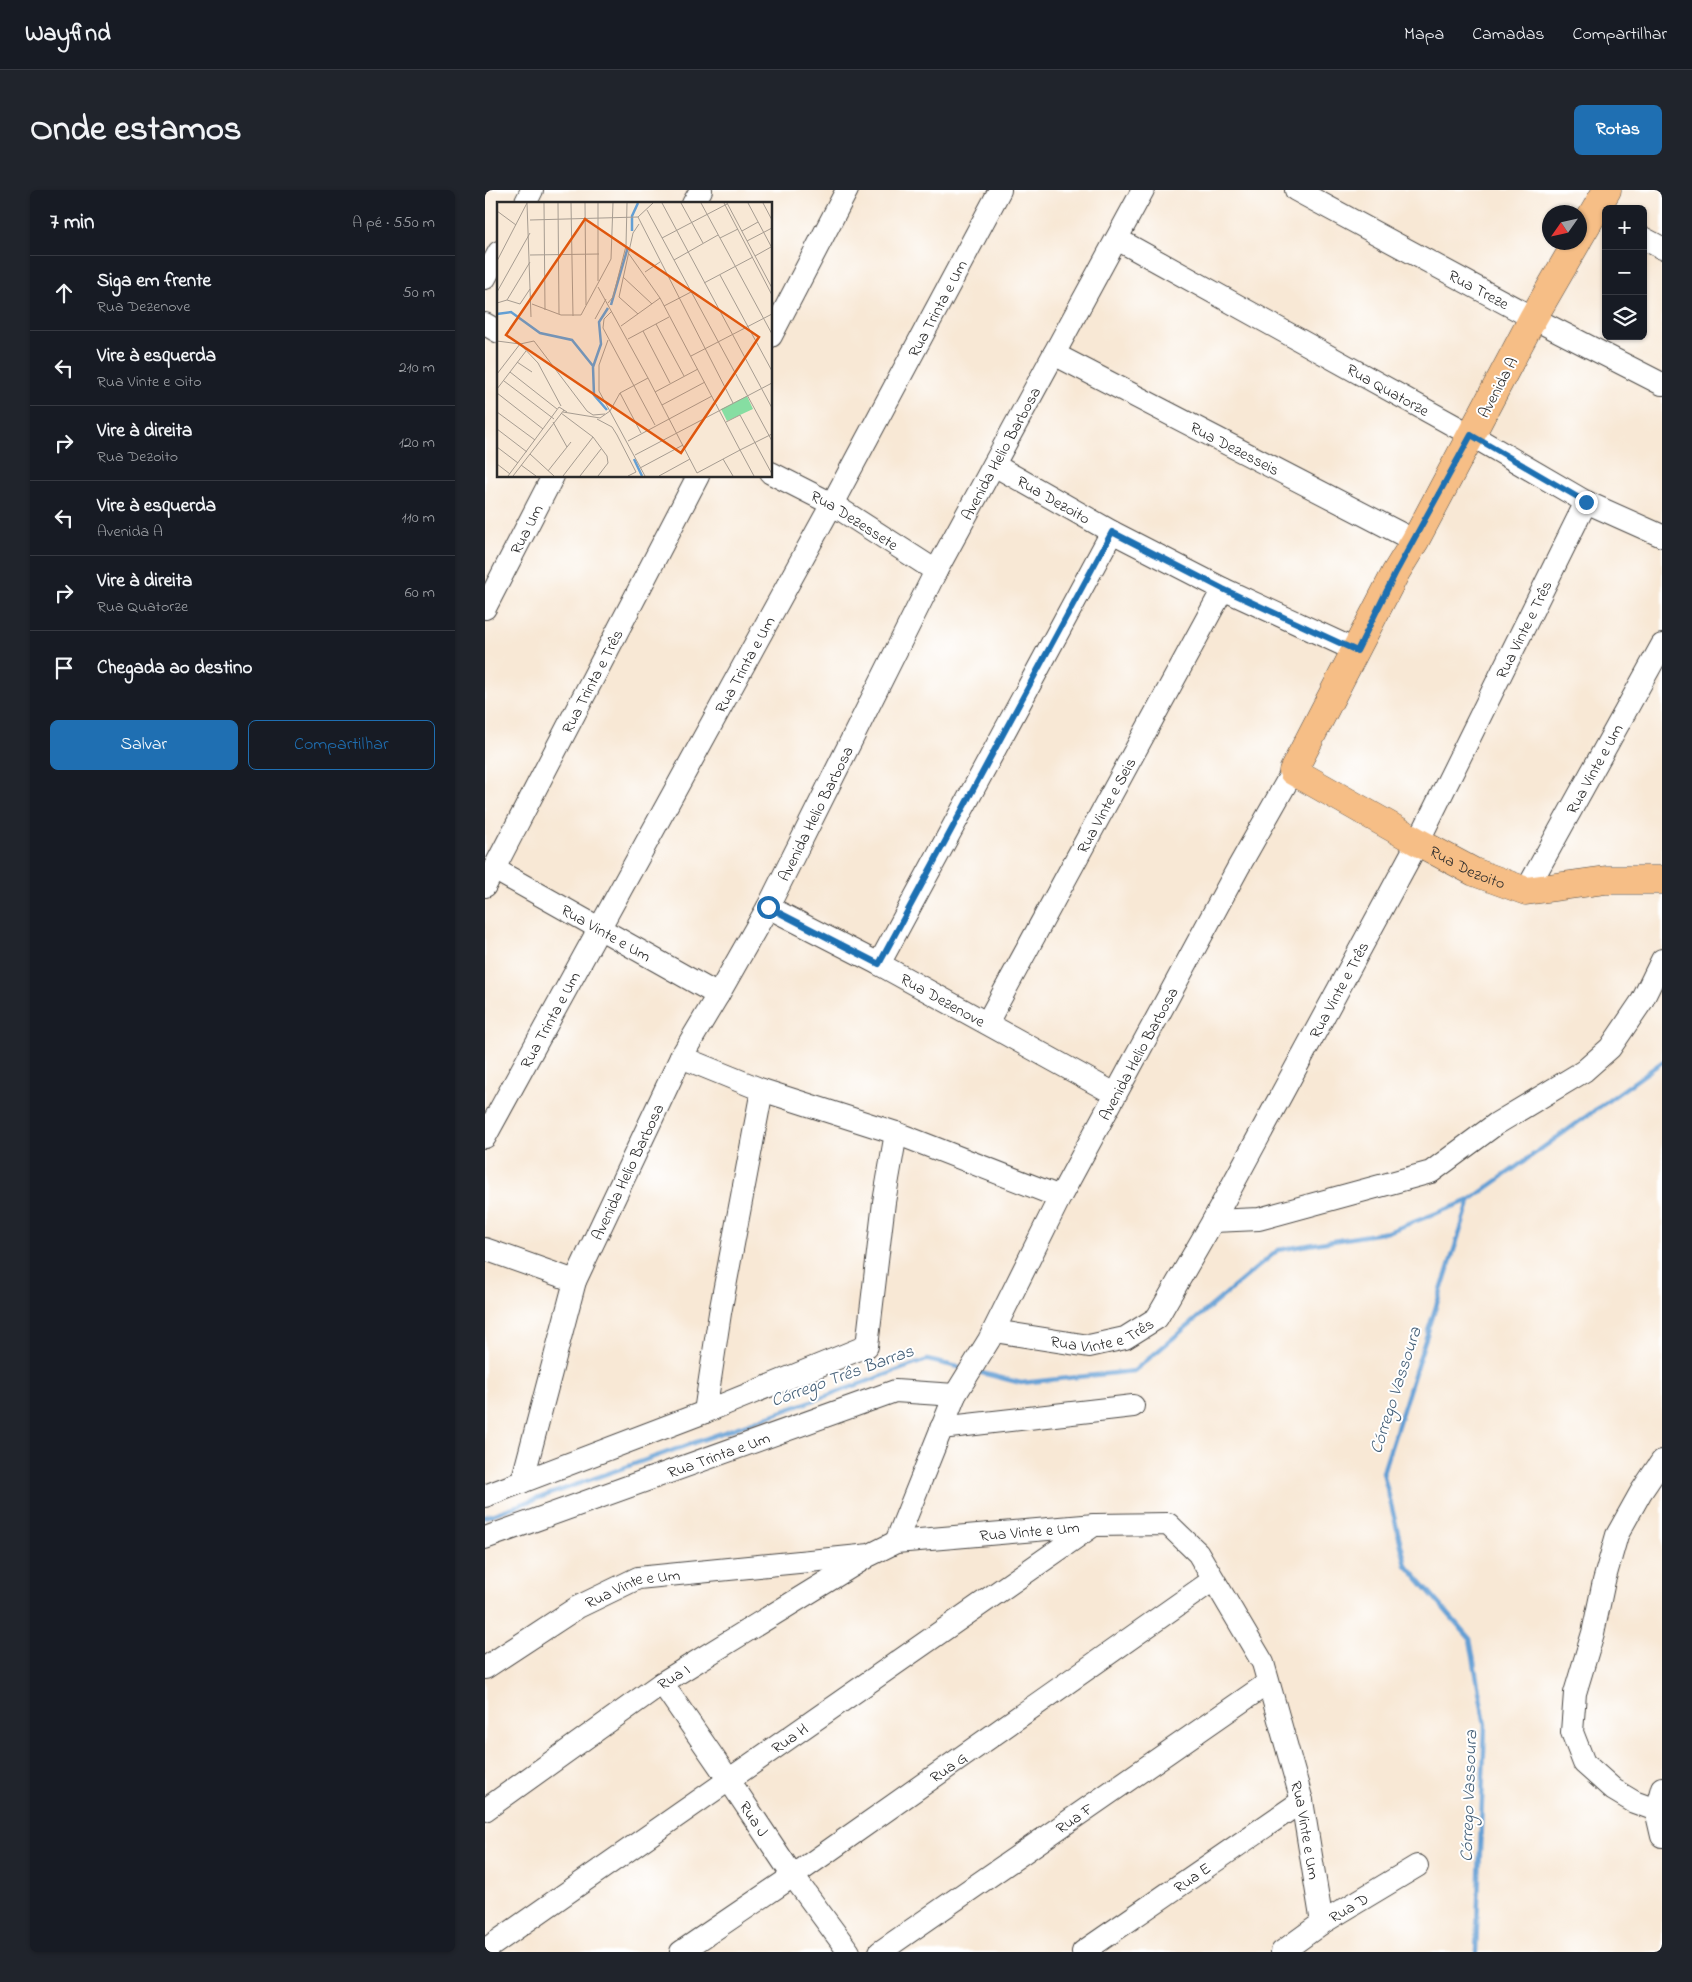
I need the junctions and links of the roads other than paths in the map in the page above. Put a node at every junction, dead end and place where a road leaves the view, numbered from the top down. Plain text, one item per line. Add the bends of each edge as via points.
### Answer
1 (532, 190) edge
2 (701, 190) edge
3 (847, 190) edge
4 (1000, 190) edge
5 (1143, 190) edge
6 (1295, 190) edge
7 (526, 202) edge
8 (694, 202) edge
9 (1602, 206) edge
10 (1587, 227) edge
11 (1117, 239) junction
12 (1647, 240) edge
13 (1662, 248) edge
14 (1572, 250) edge
15 (497, 256) edge
16 (485, 278) edge
17 (1533, 318) junction
18 (485, 324) edge
19 (497, 331) edge
20 (773, 332) edge
21 (1054, 354) junction
22 (1662, 384) edge
23 (1471, 435) junction
24 (994, 465) junction
25 (773, 473) edge
26 (552, 478) edge
27 (697, 478) edge
28 (1586, 502) junction
29 (832, 504) junction
30 (1112, 532) junction
31 (1662, 536) edge
32 (1415, 540) junction
33 (936, 571) junction
34 (1223, 589) junction
35 (485, 608) edge
36 (1662, 645) edge
37 (1357, 651) junction
38 (1293, 771) junction
39 (1418, 842) junction
40 (490, 877) edge
41 (1662, 880) edge
42 (1526, 891) junction
43 (768, 907) junction
44 (599, 928) junction
45 (1662, 960) edge
46 (879, 964) junction
47 (718, 996) junction
48 (987, 1022) junction
49 (681, 1057) junction
50 (762, 1090) junction
51 (1115, 1094) junction
52 (896, 1133) junction
53 (485, 1137) edge
54 (1060, 1198) junction
55 (1213, 1221) junction
56 (485, 1249) edge
57 (575, 1281) junction
58 (991, 1335) junction
59 (960, 1387) junction
60 (1133, 1406) dead end
61 (705, 1412) junction
62 (941, 1428) junction
63 (1662, 1461) edge
64 (522, 1482) junction
65 (485, 1496) edge
66 (1095, 1524) junction
67 (485, 1538) edge
68 (895, 1542) junction
69 (870, 1555) junction
70 (1213, 1580) junction
71 (485, 1668) edge
72 (662, 1683) junction
73 (1268, 1683) junction
74 (729, 1780) junction
75 (1662, 1788) edge
76 (1302, 1801) junction
77 (485, 1810) edge
78 (1659, 1810) edge
79 (1662, 1836) edge
80 (1417, 1866) dead end
81 (793, 1876) junction
82 (1322, 1923) junction
83 (485, 1950) edge
84 (681, 1952) edge
85 (849, 1952) edge
86 (880, 1952) edge
87 (1083, 1952) edge
88 (1283, 1952) edge

1 - 7 street
2 - 8 street
3 - 20 street
4 - 29 street, Rua Trinta e Um
5 - 11 street, Avenida Helio Barbosa
6 - 17 street, Rua Treze
9 - 10 main road
11 - 21 street, Avenida Helio Barbosa
11 - 23 street, Rua Quatorze
12 - 13 street
14 - 17 main road, Avenida A
15 - 16 street
17 - 22 street, Rua Treze
17 - 23 main road, Avenida A
18 - 19 street
21 - 24 street, Avenida Helio Barbosa
21 - 32 street, Rua Dezesseis
23 - 28 street, Rua Quatorze
23 - 32 main road, Avenida A
24 - 30 street, Rua Dezoito
24 - 33 street, Avenida Helio Barbosa
25 - 29 street, Rua Dezessete
26 - 35 street, Rua Um
27 - 40 street, Rua Trinta e Três
28 - 31 street, Rua Quatorze
28 - 39 street, Rua Vinte e Três
29 - 33 street, Rua Dezessete
29 - 44 street, Rua Trinta e Um
30 - 34 street, Rua Dezoito
30 - 46 street
32 - 37 main road, Avenida A
33 - 43 street, Avenida Helio Barbosa
34 - 37 street, Rua Dezoito
34 - 48 street, Rua Vinte e Seis
36 - 42 street, Rua Vinte e Um
37 - 38 main road, Avenida A
38 - 39 main road, Rua Dezoito
38 - 51 street, Avenida Helio Barbosa
39 - 42 main road, Rua Dezoito via 1474,872
39 - 55 street, Rua Vinte e Três
40 - 44 street, Rua Vinte e Um
41 - 42 main road, Rua Dezoito via 1606,880
43 - 46 street, Rua Dezenove
43 - 47 street, Avenida Helio Barbosa
44 - 47 street, Rua Vinte e Um
44 - 53 street, Rua Trinta e Um
45 - 55 street via 1642,1001 1610,1048 1584,1071 1496,1124 1431,1172 1259,1218
46 - 48 street, Rua Dezenove
47 - 49 street, Avenida Helio Barbosa
48 - 51 street, Rua Dezenove
49 - 50 street
49 - 57 street, Avenida Helio Barbosa
50 - 52 street
50 - 61 street via 720,1312
51 - 54 street, Avenida Helio Barbosa
52 - 54 street
52 - 61 street via 884,1202 867,1346
54 - 58 street, Avenida Helio Barbosa
55 - 58 street, Rua Vinte e Três via 1157,1318 1125,1338 1089,1346
56 - 57 street
57 - 64 street, Avenida Helio Barbosa
58 - 59 street, Avenida Helio Barbosa
59 - 62 street, Avenida Helio Barbosa
59 - 67 street, Rua Trinta e Um via 895,1392
60 - 62 street
61 - 64 street
62 - 68 street, Avenida Helio Barbosa
63 - 78 street via 1617,1535 1575,1693 1572,1732 1584,1762 1614,1790 1634,1802
64 - 65 street
66 - 68 street, Rua Vinte e Um
66 - 70 street, Rua Vinte e Um via 1168,1524 1198,1553
66 - 74 street, Rua H
68 - 69 street, Rua Vinte e Um
69 - 71 street, Rua Vinte e Um via 638,1578 578,1607
69 - 72 street, Rua I
70 - 73 street, Rua Vinte e Um via 1263,1663
70 - 81 street, Rua G
72 - 74 street, Rua J
72 - 77 street, Rua I
73 - 76 street, Rua Vinte e Um
73 - 86 street, Rua F
74 - 81 street, Rua J
74 - 83 street, Rua H
75 - 78 street
76 - 82 street, Rua Vinte e Um
76 - 87 street, Rua E
78 - 79 street
80 - 82 street, Rua D
81 - 84 street, Rua G
81 - 85 street, Rua J
82 - 88 street, Rua D

